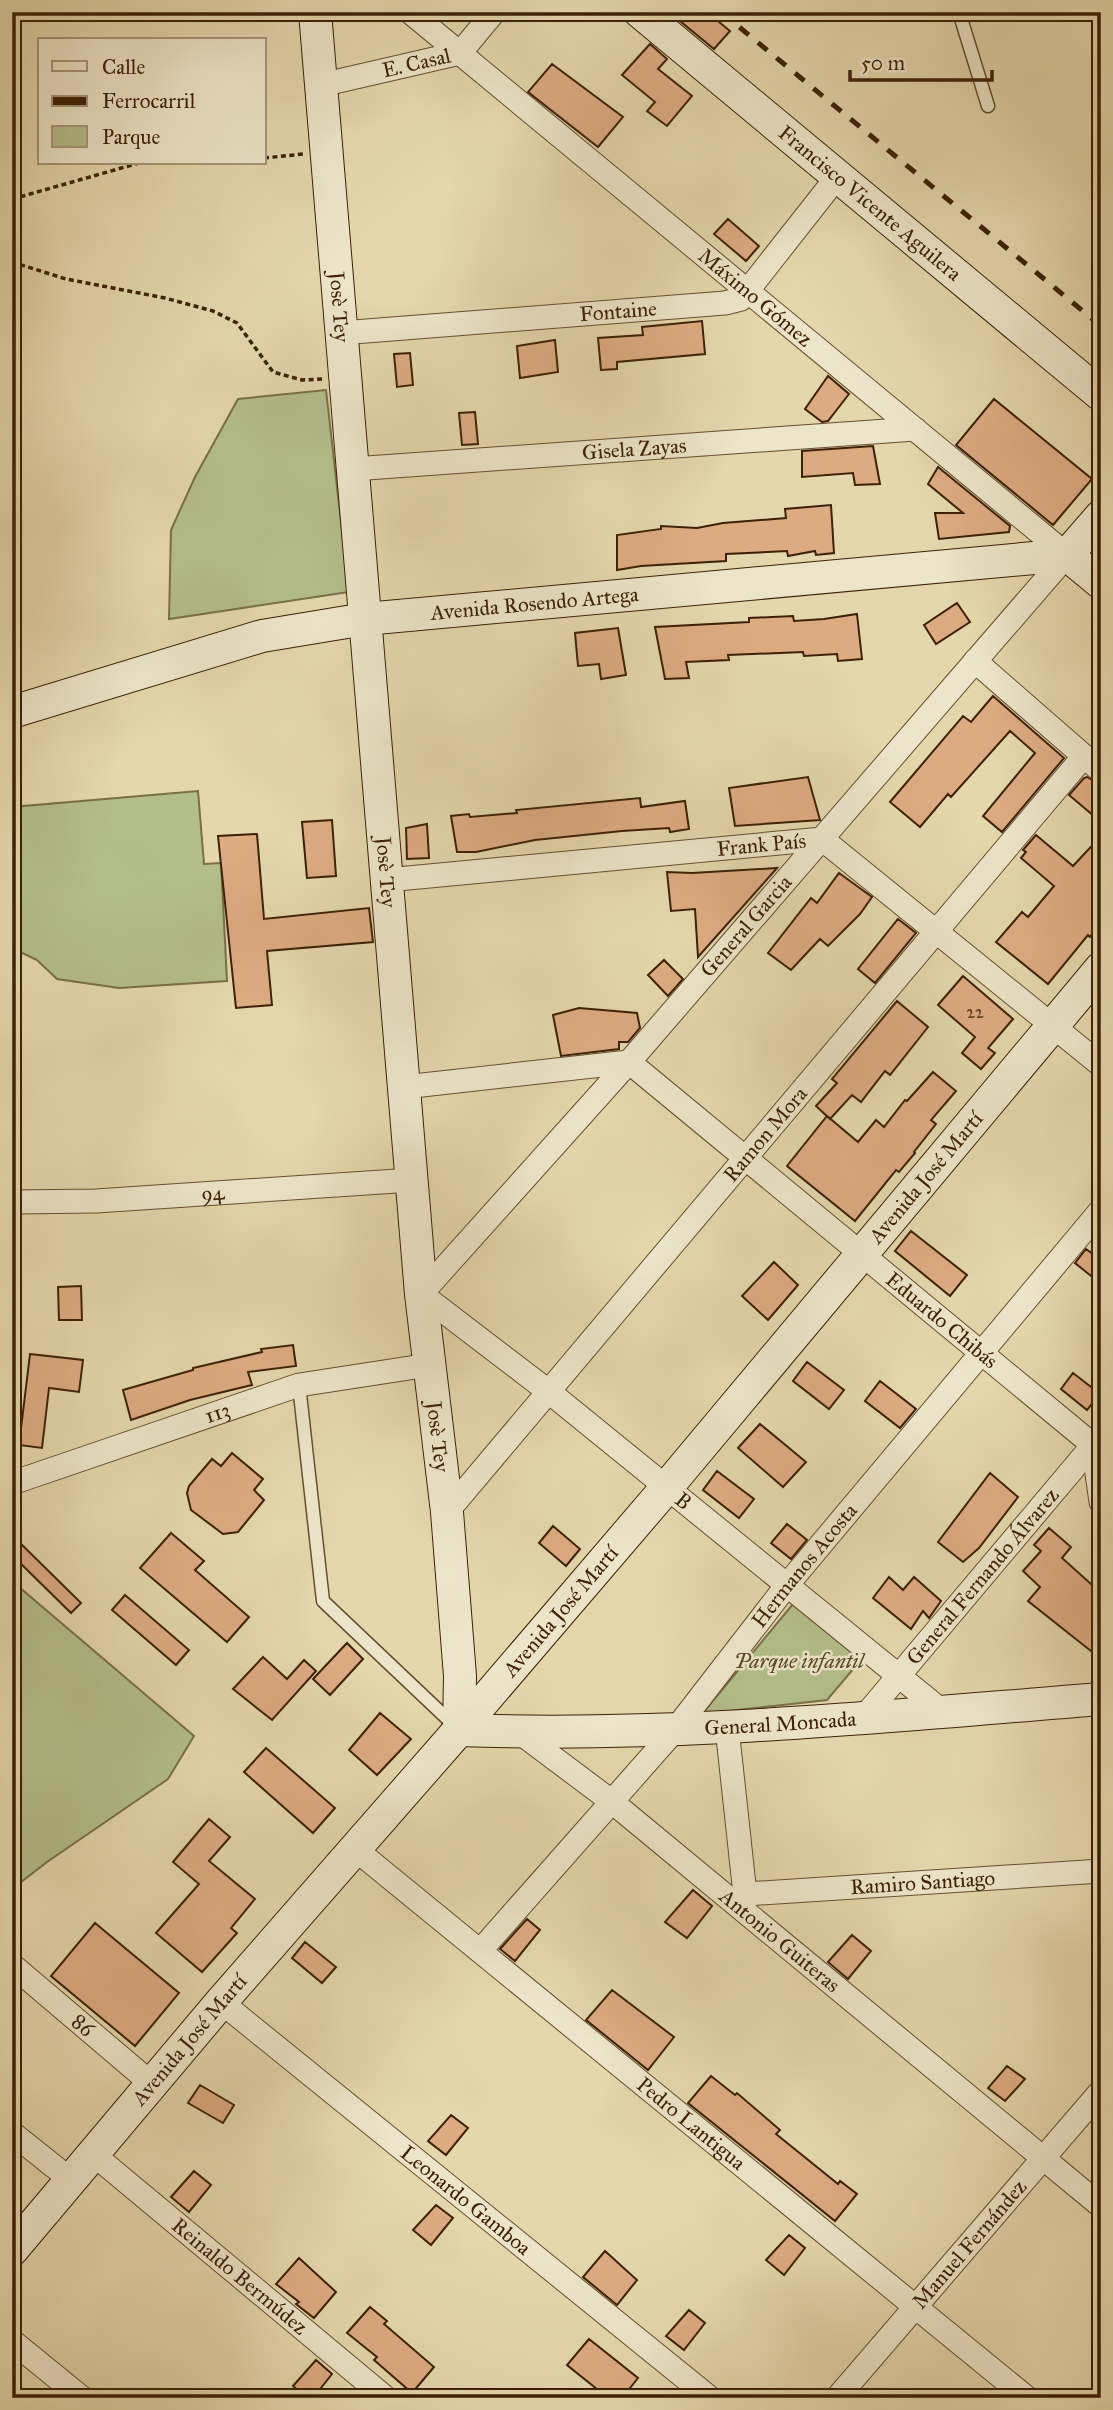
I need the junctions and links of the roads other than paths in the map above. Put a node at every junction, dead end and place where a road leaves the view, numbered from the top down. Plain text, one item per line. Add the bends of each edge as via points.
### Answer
1 (315, 12) edge
2 (410, 12) edge
3 (494, 12) edge
4 (640, 12) edge
5 (960, 12) edge
6 (460, 53) junction
7 (321, 85) junction
8 (988, 106) dead end
9 (837, 177) junction
10 (749, 292) junction
11 (341, 333) junction
12 (1101, 395) edge
13 (915, 429) junction
14 (353, 469) junction
15 (1101, 516) edge
16 (1067, 555) junction
17 (1101, 583) edge
18 (365, 618) junction
19 (975, 661) junction
20 (12, 712) edge
21 (1092, 763) edge
22 (821, 839) junction
23 (387, 880) junction
24 (936, 932) junction
25 (1101, 968) edge
26 (1052, 1026) junction
27 (629, 1062) junction
28 (1101, 1065) edge
29 (404, 1087) junction
30 (745, 1158) junction
31 (412, 1180) junction
32 (12, 1202) edge
33 (1101, 1210) edge
34 (862, 1254) junction
35 (421, 1294) junction
36 (981, 1353) junction
37 (429, 1364) junction
38 (299, 1385) junction
39 (548, 1391) junction
40 (1097, 1440) edge
41 (12, 1483) edge
42 (667, 1487) junction
43 (1101, 1503) edge
44 (447, 1512) junction
45 (787, 1585) junction
46 (460, 1676) junction
47 (899, 1676) junction
48 (485, 1699) junction
49 (1101, 1699) edge
50 (942, 1711) junction
51 (864, 1717) junction
52 (727, 1728) junction
53 (459, 1730) junction
54 (675, 1730) junction
55 (519, 1732) junction
56 (611, 1801) junction
57 (355, 1849) junction
58 (1101, 1871) edge
59 (745, 1903) junction
60 (480, 1951) junction
61 (12, 1965) edge
62 (221, 2002) junction
63 (152, 2084) junction
64 (1101, 2091) edge
65 (12, 2133) edge
66 (93, 2154) junction
67 (1044, 2158) junction
68 (71, 2180) junction
69 (1101, 2206) edge
70 (12, 2250) edge
71 (914, 2306) junction
72 (12, 2341) edge
73 (82, 2398) edge
74 (386, 2398) edge
75 (710, 2398) edge
76 (837, 2398) edge
77 (1027, 2398) edge

1 - 7 street, Josè Tey
2 - 6 street, Máximo Gómez
3 - 6 street, E. Casal
4 - 9 street, Francisco Vicente Aguilera
5 - 8 lane
6 - 7 street, E. Casal
6 - 10 street, Máximo Gómez
7 - 11 street, Josè Tey
9 - 10 street
9 - 12 street, Francisco Vicente Aguilera
10 - 11 street, Fontaine via 724,303
10 - 13 street, Máximo Gómez
11 - 14 street, Josè Tey
13 - 14 street, Gisela Zayas
13 - 16 street, Máximo Gómez
14 - 18 street, Josè Tey
15 - 16 street
16 - 17 street, Máximo Gómez
16 - 18 street, Avenida Rosendo Artega
16 - 19 street, General Garcia
18 - 20 street, Avenida Rosendo Artega via 262,636
18 - 23 street, Josè Tey
19 - 21 street
19 - 22 street, General Garcia
21 - 24 street, Ramon Mora
22 - 23 street, Frank País
22 - 24 street, Frank País
22 - 27 street, General Garcia
23 - 29 street, Josè Tey
24 - 26 street, Frank País
24 - 30 street, Ramon Mora
25 - 26 street, Avenida José Martí
26 - 28 street, Frank País
26 - 34 street, Avenida José Martí
27 - 29 street
27 - 30 street, Eduardo Chibás
27 - 35 street, General Garcia
29 - 31 street, Josè Tey
30 - 34 street, Eduardo Chibás
30 - 39 street, Ramon Mora
31 - 32 street, 94 via 96,1201
31 - 35 street, Josè Tey
33 - 36 street, Hermanos Acosta
34 - 36 street, Eduardo Chibás
34 - 42 street, Avenida José Martí
35 - 37 street, Josè Tey
35 - 39 street, B
36 - 40 street, Eduardo Chibás
36 - 45 street, Hermanos Acosta
37 - 38 street, 113
37 - 44 street, Josè Tey
38 - 41 street, 113
38 - 53 lane via 323,1601
39 - 42 street, B
39 - 44 street, Ramon Mora
40 - 43 street
40 - 47 street, General Fernando Álvarez
42 - 45 street, B
42 - 48 street, Avenida José Martí
44 - 46 street, Josè Tey
45 - 47 street, B
45 - 54 street, Hermanos Acosta
46 - 48 street, Antonio Guiteras
46 - 53 street, Josè Tey
47 - 50 street, B
47 - 51 street, General Fernando Álvarez
48 - 53 street, Avenida José Martí
48 - 55 street, Antonio Guiteras
49 - 50 street, General Moncada
50 - 51 street, General Moncada
51 - 52 street, General Moncada
52 - 54 street, General Moncada
52 - 59 street
53 - 55 street, General Moncada
53 - 57 street, Avenida José Martí
54 - 55 street, General Moncada
54 - 56 street, Hermanos Acosta
55 - 56 street, Antonio Guiteras
56 - 59 street, Antonio Guiteras
56 - 60 street, Hermanos Acosta
57 - 60 street, Pedro Lantigua
57 - 62 street, Avenida José Martí
58 - 59 street, Ramiro Santiago
59 - 67 street, Antonio Guiteras
60 - 71 street, Pedro Lantigua
61 - 63 street, 86
62 - 63 street, Avenida José Martí
62 - 75 street, Leonardo Gamboa
63 - 66 street, Avenida José Martí
64 - 67 street, Manuel Fernández
65 - 68 street
66 - 68 street, Avenida José Martí
66 - 74 street, Reinaldo Bermúdez
67 - 69 street, Antonio Guiteras
67 - 71 street, Manuel Fernández
68 - 70 street, Avenida José Martí
71 - 76 street, Manuel Fernández
71 - 77 street, Pedro Lantigua
72 - 73 street

